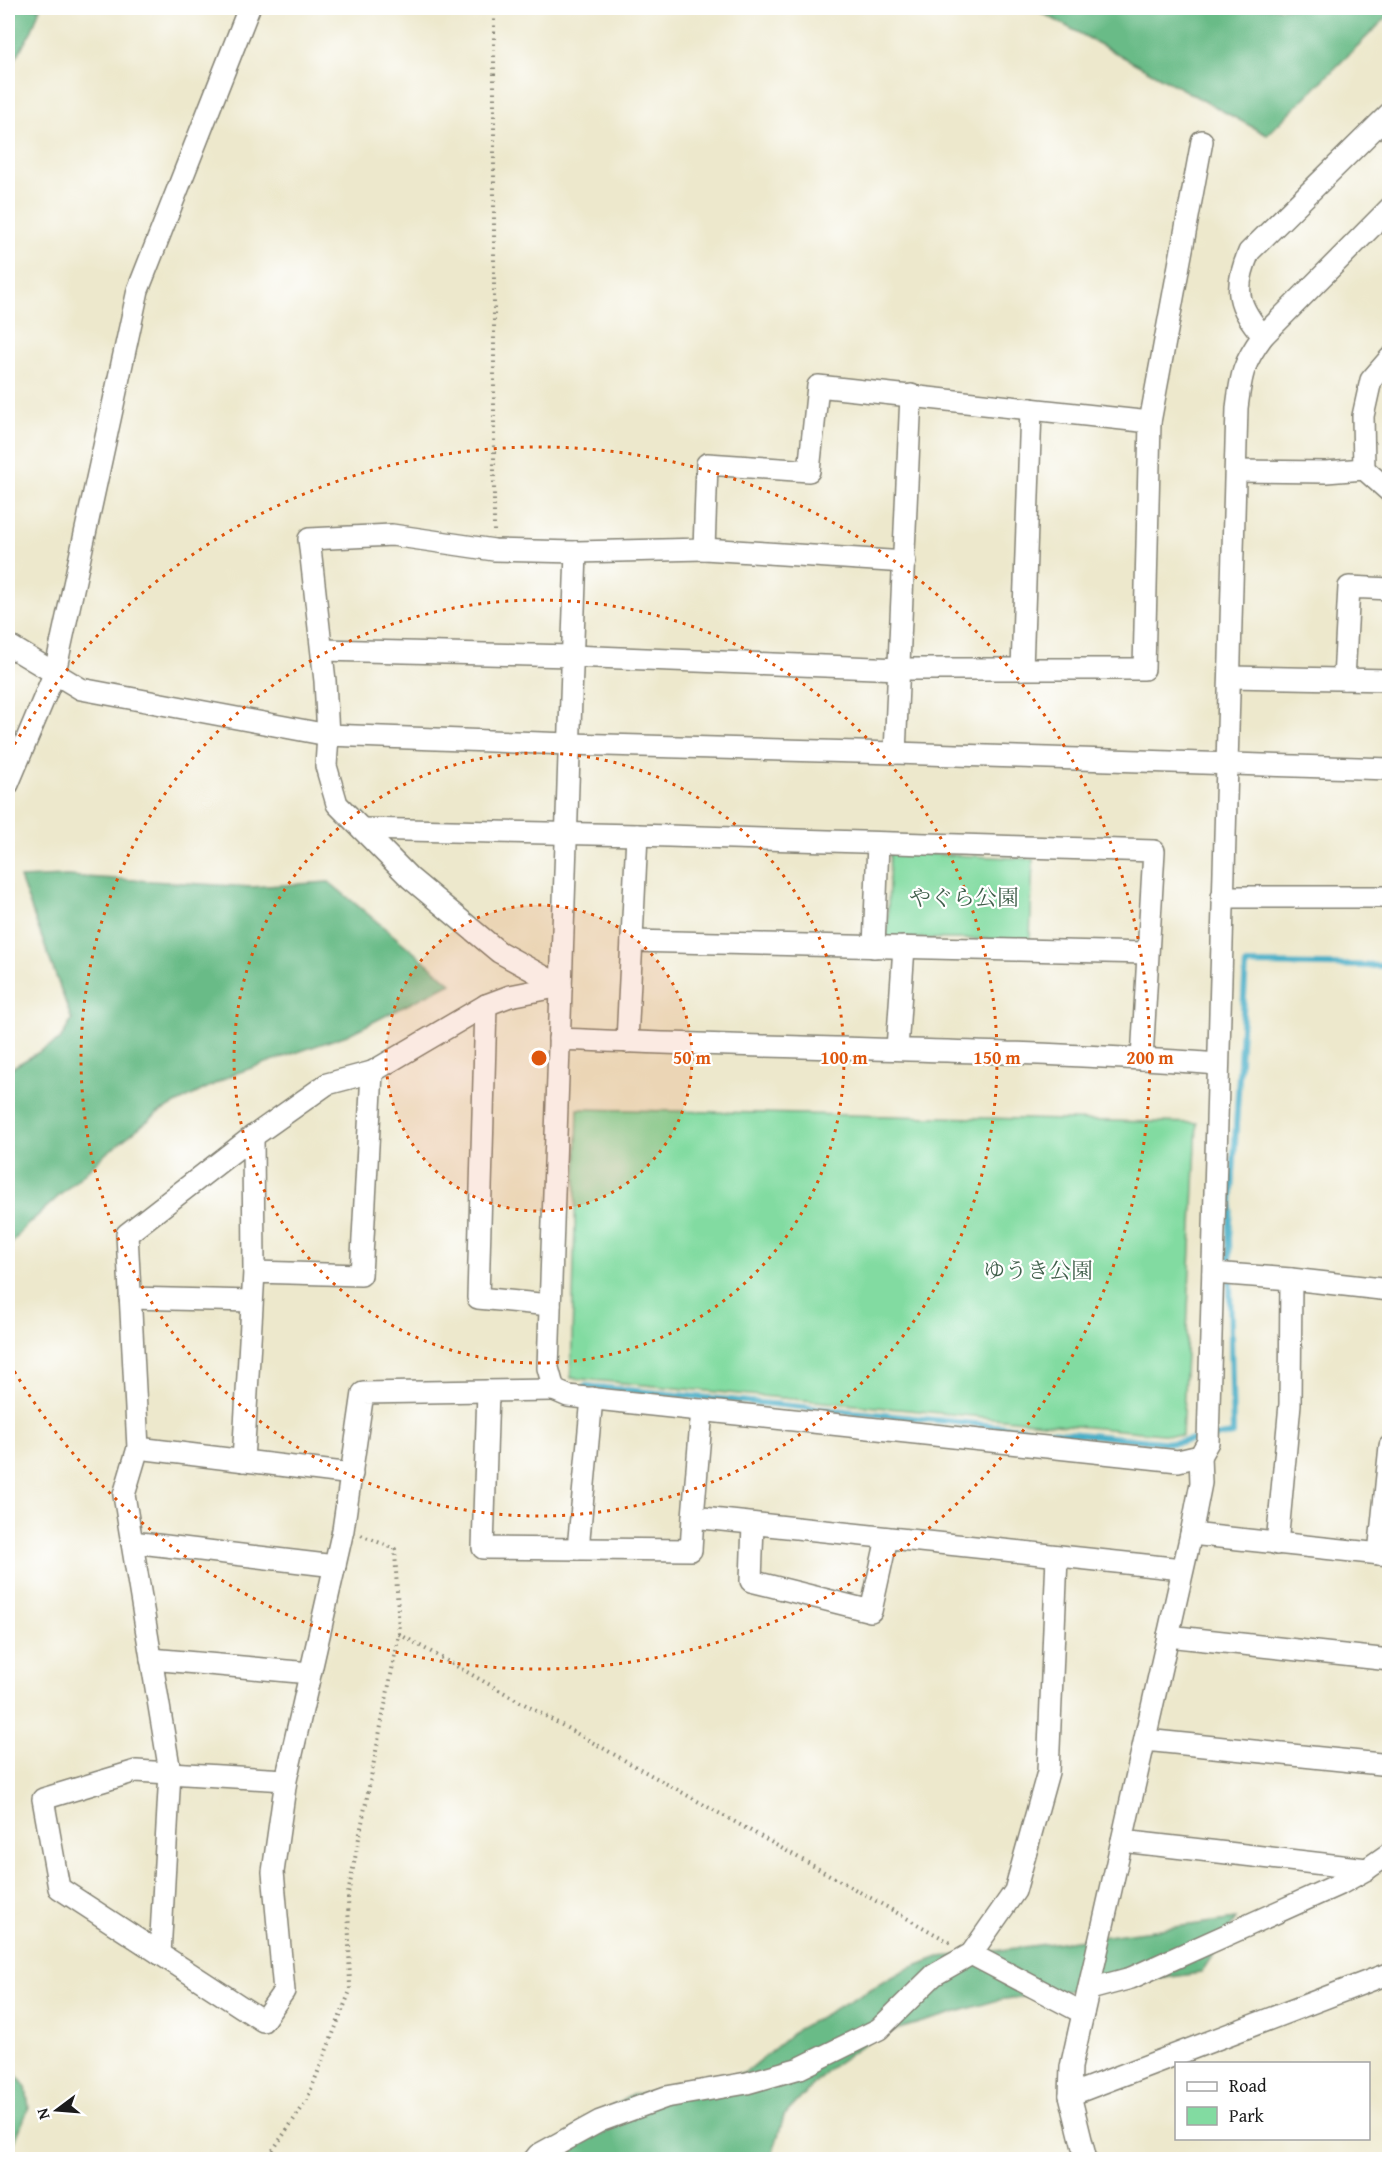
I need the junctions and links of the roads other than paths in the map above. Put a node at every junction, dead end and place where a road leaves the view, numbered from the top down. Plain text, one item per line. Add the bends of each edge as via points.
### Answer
1 (249, 8) edge
2 (1389, 113) edge
3 (1202, 141) dead end
4 (1389, 208) edge
5 (1263, 336) junction
6 (1389, 358) edge
7 (911, 395) junction
8 (1031, 409) junction
9 (1150, 422) junction
10 (1364, 470) junction
11 (1236, 471) junction
12 (1388, 489) edge
13 (704, 549) junction
14 (576, 552) junction
15 (904, 562) junction
16 (1389, 589) edge
17 (8, 645) edge
18 (322, 650) junction
19 (572, 657) junction
20 (900, 669) junction
21 (1022, 669) junction
22 (55, 672) junction
23 (1231, 677) junction
24 (1344, 679) junction
25 (1389, 680) edge
26 (328, 735) junction
27 (569, 744) junction
28 (895, 753) junction
29 (1227, 764) junction
30 (1389, 770) edge
31 (8, 784) edge
32 (362, 829) junction
33 (567, 833) junction
34 (637, 835) junction
35 (878, 843) junction
36 (1222, 897) junction
37 (1389, 897) edge
38 (632, 941) junction
39 (874, 947) junction
40 (904, 947) junction
41 (1147, 953) junction
42 (561, 986) junction
43 (486, 1005) junction
44 (559, 1039) junction
45 (627, 1042) junction
46 (897, 1049) junction
47 (1142, 1059) junction
48 (1218, 1064) junction
49 (372, 1072) junction
50 (253, 1136) junction
51 (254, 1272) junction
52 (1213, 1273) junction
53 (1292, 1279) junction
54 (1389, 1290) edge
55 (130, 1298) junction
56 (252, 1301) junction
57 (550, 1305) junction
58 (554, 1390) junction
59 (488, 1391) junction
60 (592, 1398) junction
61 (702, 1410) junction
62 (1389, 1446) edge
63 (138, 1448) junction
64 (1200, 1456) junction
65 (243, 1461) junction
66 (352, 1474) junction
67 (693, 1517) junction
68 (753, 1524) junction
69 (1191, 1534) junction
70 (887, 1538) junction
71 (132, 1542) junction
72 (1277, 1544) junction
73 (578, 1549) junction
74 (1384, 1555) edge
75 (1057, 1557) junction
76 (334, 1566) junction
77 (1182, 1569) junction
78 (1168, 1636) junction
79 (151, 1659) junction
80 (1389, 1660) edge
81 (310, 1673) junction
82 (1145, 1740) junction
83 (1389, 1765) edge
84 (170, 1773) junction
85 (286, 1780) junction
86 (1122, 1841) junction
87 (1389, 1854) edge
88 (1367, 1869) junction
89 (160, 1954) junction
90 (971, 1954) junction
91 (1389, 1973) edge
92 (1090, 1989) junction
93 (1083, 2013) junction
94 (1070, 2096) junction
95 (534, 2160) edge
96 (1086, 2160) edge

1 - 22 street via 138,290
2 - 5 street via 1249,252 1240,273 1240,301
3 - 9 street
4 - 5 street
5 - 11 street via 1241,375
6 - 10 street via 1371,380 1364,416
7 - 8 street
7 - 13 street via 818,386 809,471 706,464
7 - 15 street
8 - 9 street
8 - 21 street
9 - 21 street via 1144,669
10 - 11 street
10 - 12 street
11 - 23 street
13 - 14 street
13 - 15 street
14 - 18 street via 494,550 392,535 309,539
14 - 19 street
15 - 20 street
16 - 24 street via 1349,587
17 - 22 street
18 - 19 street
18 - 26 street
19 - 20 street
19 - 27 street
20 - 21 street
20 - 28 street
22 - 26 street via 81,689
22 - 31 street
23 - 24 street
23 - 29 street
24 - 25 street
26 - 27 street
26 - 32 street via 326,766 337,804
27 - 28 street
27 - 33 street
28 - 29 street
29 - 30 street
29 - 36 street
32 - 33 street
32 - 42 street via 410,878 499,952
33 - 34 street
33 - 42 street
34 - 35 street
34 - 38 street
35 - 39 street
35 - 41 street via 1154,851
36 - 37 street
36 - 48 street
38 - 39 street
38 - 45 street
39 - 40 street
40 - 41 street
40 - 46 street
41 - 47 street
42 - 43 street
42 - 44 street
43 - 49 street
43 - 57 street via 478,1298
44 - 45 street
44 - 57 street
45 - 46 street
46 - 47 street
47 - 48 street
48 - 52 street
49 - 50 street via 327,1084
49 - 51 street via 361,1275
50 - 51 street
50 - 55 street via 127,1234
51 - 56 street
52 - 53 street
52 - 64 street via 1208,1442
53 - 54 street
53 - 72 street via 1290,1404
55 - 56 street
55 - 63 street
56 - 65 street
57 - 58 street via 548,1368
58 - 59 street
58 - 60 street
59 - 66 street via 363,1392
59 - 73 street via 483,1548
60 - 61 street
60 - 73 street
61 - 64 street via 1178,1461
61 - 67 street
62 - 74 street
63 - 65 street
63 - 71 street via 124,1495
64 - 69 street via 1202,1483
65 - 66 street
66 - 76 street
67 - 68 street
67 - 73 street via 691,1550
68 - 70 street
68 - 70 street via 751,1581 871,1611
69 - 72 street
69 - 77 street
70 - 75 street
71 - 76 street
71 - 79 street
72 - 74 street
75 - 77 street
75 - 90 street via 1048,1772 1015,1891
76 - 81 street
77 - 78 street
78 - 80 street
78 - 82 street
79 - 81 street
79 - 84 street
81 - 85 street
82 - 83 street
82 - 86 street
84 - 85 street
84 - 89 street
84 - 89 street via 136,1771 43,1799 59,1888
85 - 89 street via 273,1872 284,1991 263,2021
86 - 88 street
86 - 92 street
87 - 88 street
88 - 92 street via 1131,1978
90 - 93 street
90 - 95 street via 934,1975 879,2029 800,2068 747,2083 666,2097 600,2121
91 - 94 street
92 - 93 street
93 - 94 street via 1071,2067
94 - 96 street

